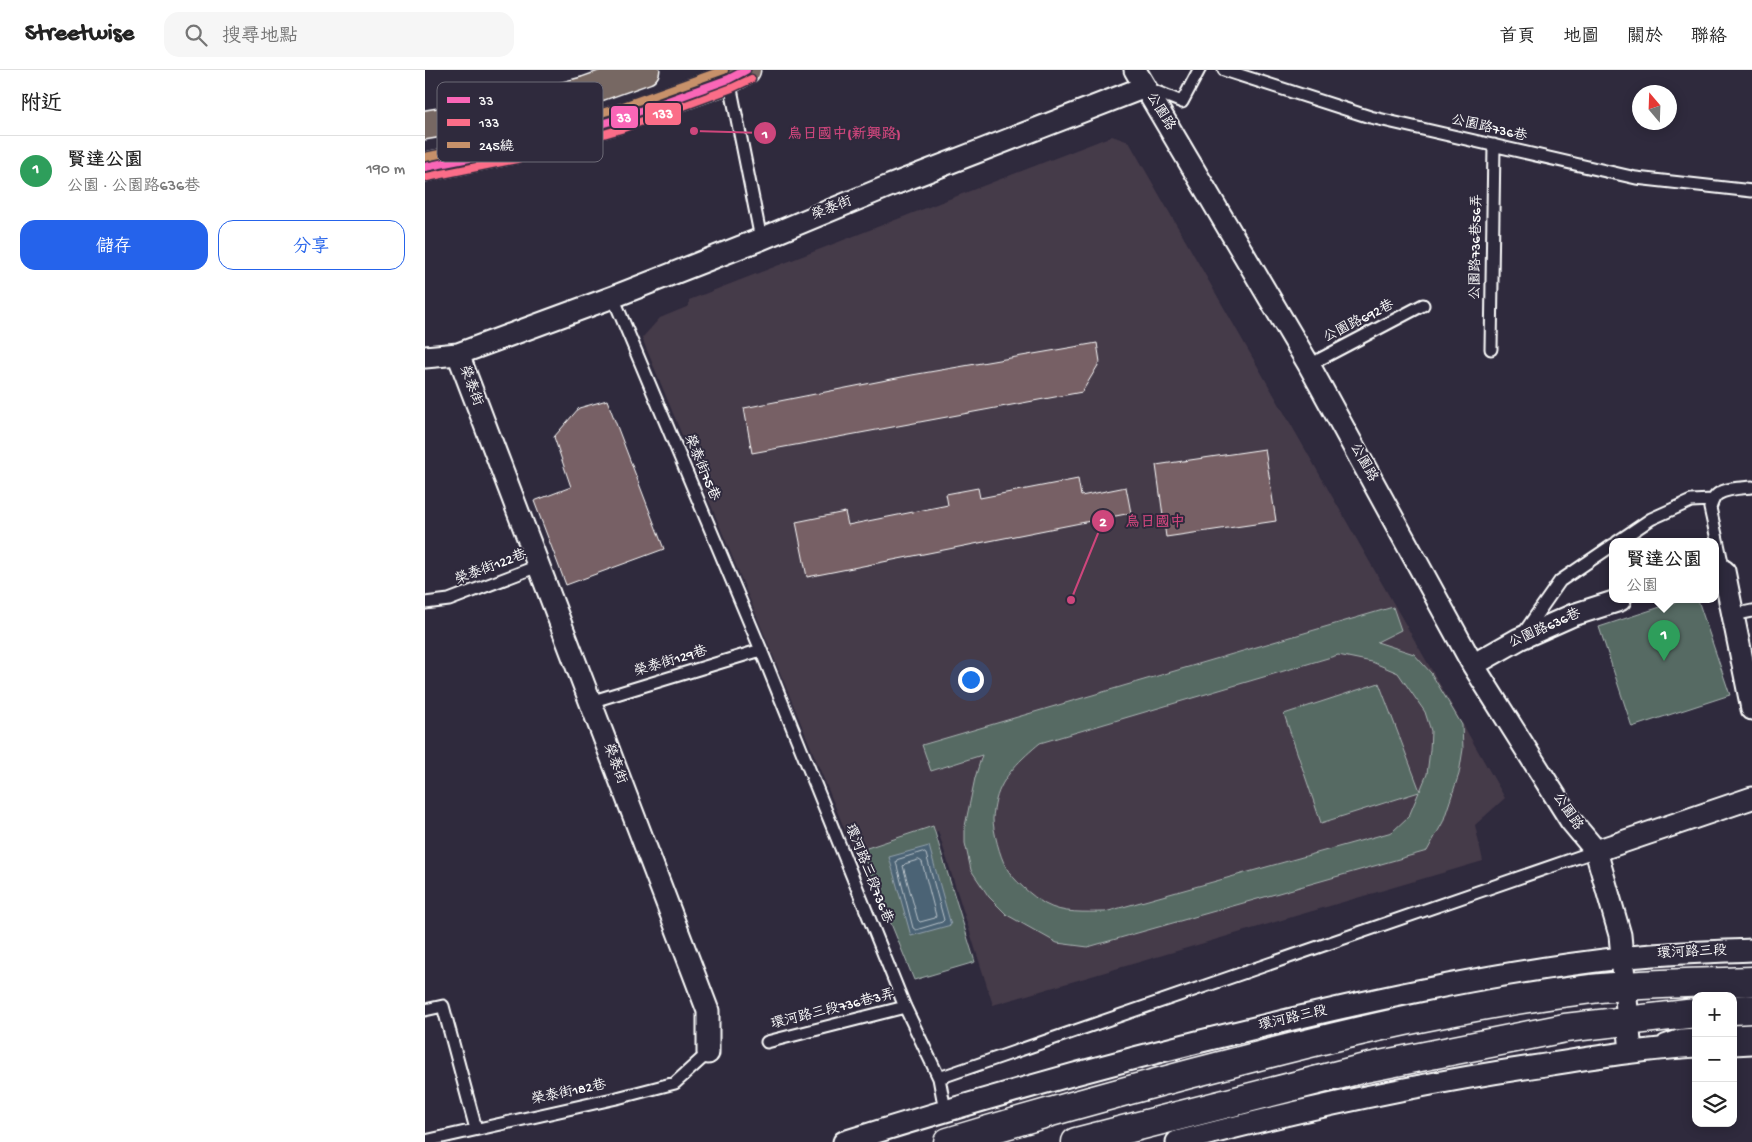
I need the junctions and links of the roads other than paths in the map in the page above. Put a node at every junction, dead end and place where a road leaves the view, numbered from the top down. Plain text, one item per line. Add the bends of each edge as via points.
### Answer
1 (645, 70) edge
2 (1199, 70) edge
3 (1225, 70) edge
4 (738, 74) edge
5 (1140, 79) edge
6 (603, 85) edge
7 (603, 123) edge
8 (1494, 145) junction
9 (451, 162) edge
10 (425, 167) edge
11 (1752, 190) edge
12 (761, 239) junction
13 (613, 297) junction
14 (1423, 306) dead end
15 (1491, 349) dead end
16 (458, 354) junction
17 (425, 357) edge
18 (1309, 365) junction
19 (1752, 487) edge
20 (1712, 500) junction
21 (1623, 538) edge
22 (1715, 538) edge
23 (1609, 548) edge
24 (538, 566) junction
25 (1720, 572) edge
26 (425, 603) edge
27 (1611, 603) edge
28 (1743, 613) edge
29 (1519, 639) junction
30 (761, 650) junction
31 (1473, 666) junction
32 (590, 702) junction
33 (1752, 709) edge
34 (1752, 798) edge
35 (1596, 851) junction
36 (1752, 950) edge
37 (1623, 958) junction
38 (1741, 981) edge
39 (1625, 986) junction
40 (905, 1007) junction
41 (1752, 1009) edge
42 (425, 1010) edge
43 (1737, 1010) edge
44 (1692, 1013) edge
45 (1629, 1020) junction
46 (1752, 1030) edge
47 (1737, 1031) edge
48 (1692, 1034) edge
49 (767, 1042) dead end
50 (1752, 1043) edge
51 (1737, 1044) edge
52 (1692, 1046) edge
53 (708, 1052) joint
54 (1631, 1052) junction
55 (939, 1078) junction
56 (945, 1110) junction
57 (476, 1129) junction
58 (425, 1141) edge
59 (844, 1142) edge
60 (948, 1142) edge
61 (1076, 1142) edge
62 (1177, 1142) edge

1 - 6 main road
2 - 5 lane via 1182,102
3 - 8 lane, 公園路736巷 via 1370,116
4 - 7 main road
4 - 12 lane
5 - 12 street, 榮泰街
5 - 18 street, 公園路
8 - 11 lane, 公園路736巷 via 1636,178
8 - 15 lane, 公園路736巷56弄
9 - 10 main road
12 - 13 street, 榮泰街
13 - 16 street, 榮泰街
13 - 30 lane, 榮泰街75巷
14 - 18 lane, 公園路692巷
16 - 17 street
16 - 24 street, 榮泰街
18 - 31 street, 公園路
19 - 20 lane via 1717,494
20 - 21 lane via 1683,504 1651,519
20 - 22 lane via 1710,508
23 - 29 lane via 1560,582
24 - 26 lane, 榮泰街122巷 via 449,600
24 - 32 street, 榮泰街
25 - 28 street
27 - 29 street, 公園路636巷 via 1573,615
28 - 33 street
29 - 31 street, 公園路636巷
30 - 32 lane, 榮泰街129巷
30 - 40 lane, 環河路三段736巷
31 - 35 street, 公園路 via 1571,821
32 - 53 street, 榮泰街 via 708,1011
34 - 35 street
35 - 37 street, 公園路 via 1621,935
35 - 55 lane
36 - 37 street, 環河路三段
37 - 39 street, 公園路
37 - 56 street, 環河路三段 via 1471,980 1348,1006 1188,1044
38 - 39 street, 環河路三段
39 - 45 street, 公園路
39 - 60 street, 環河路三段 via 1476,1006 1359,1030
40 - 49 lane, 環河路三段736巷3弄
40 - 55 lane, 環河路三段736巷
41 - 43 street
42 - 57 lane via 443,1006
44 - 45 street
45 - 54 street, 公園路
45 - 61 street via 1546,1032 1365,1068
46 - 47 lane
48 - 54 lane
50 - 51 street
52 - 54 street
53 - 57 lane, 榮泰街182巷 via 675,1083
54 - 62 street via 1492,1073 1372,1096
55 - 56 lane, 環河路三段736巷
56 - 59 street, 環河路三段
57 - 58 lane, 榮泰街182巷

